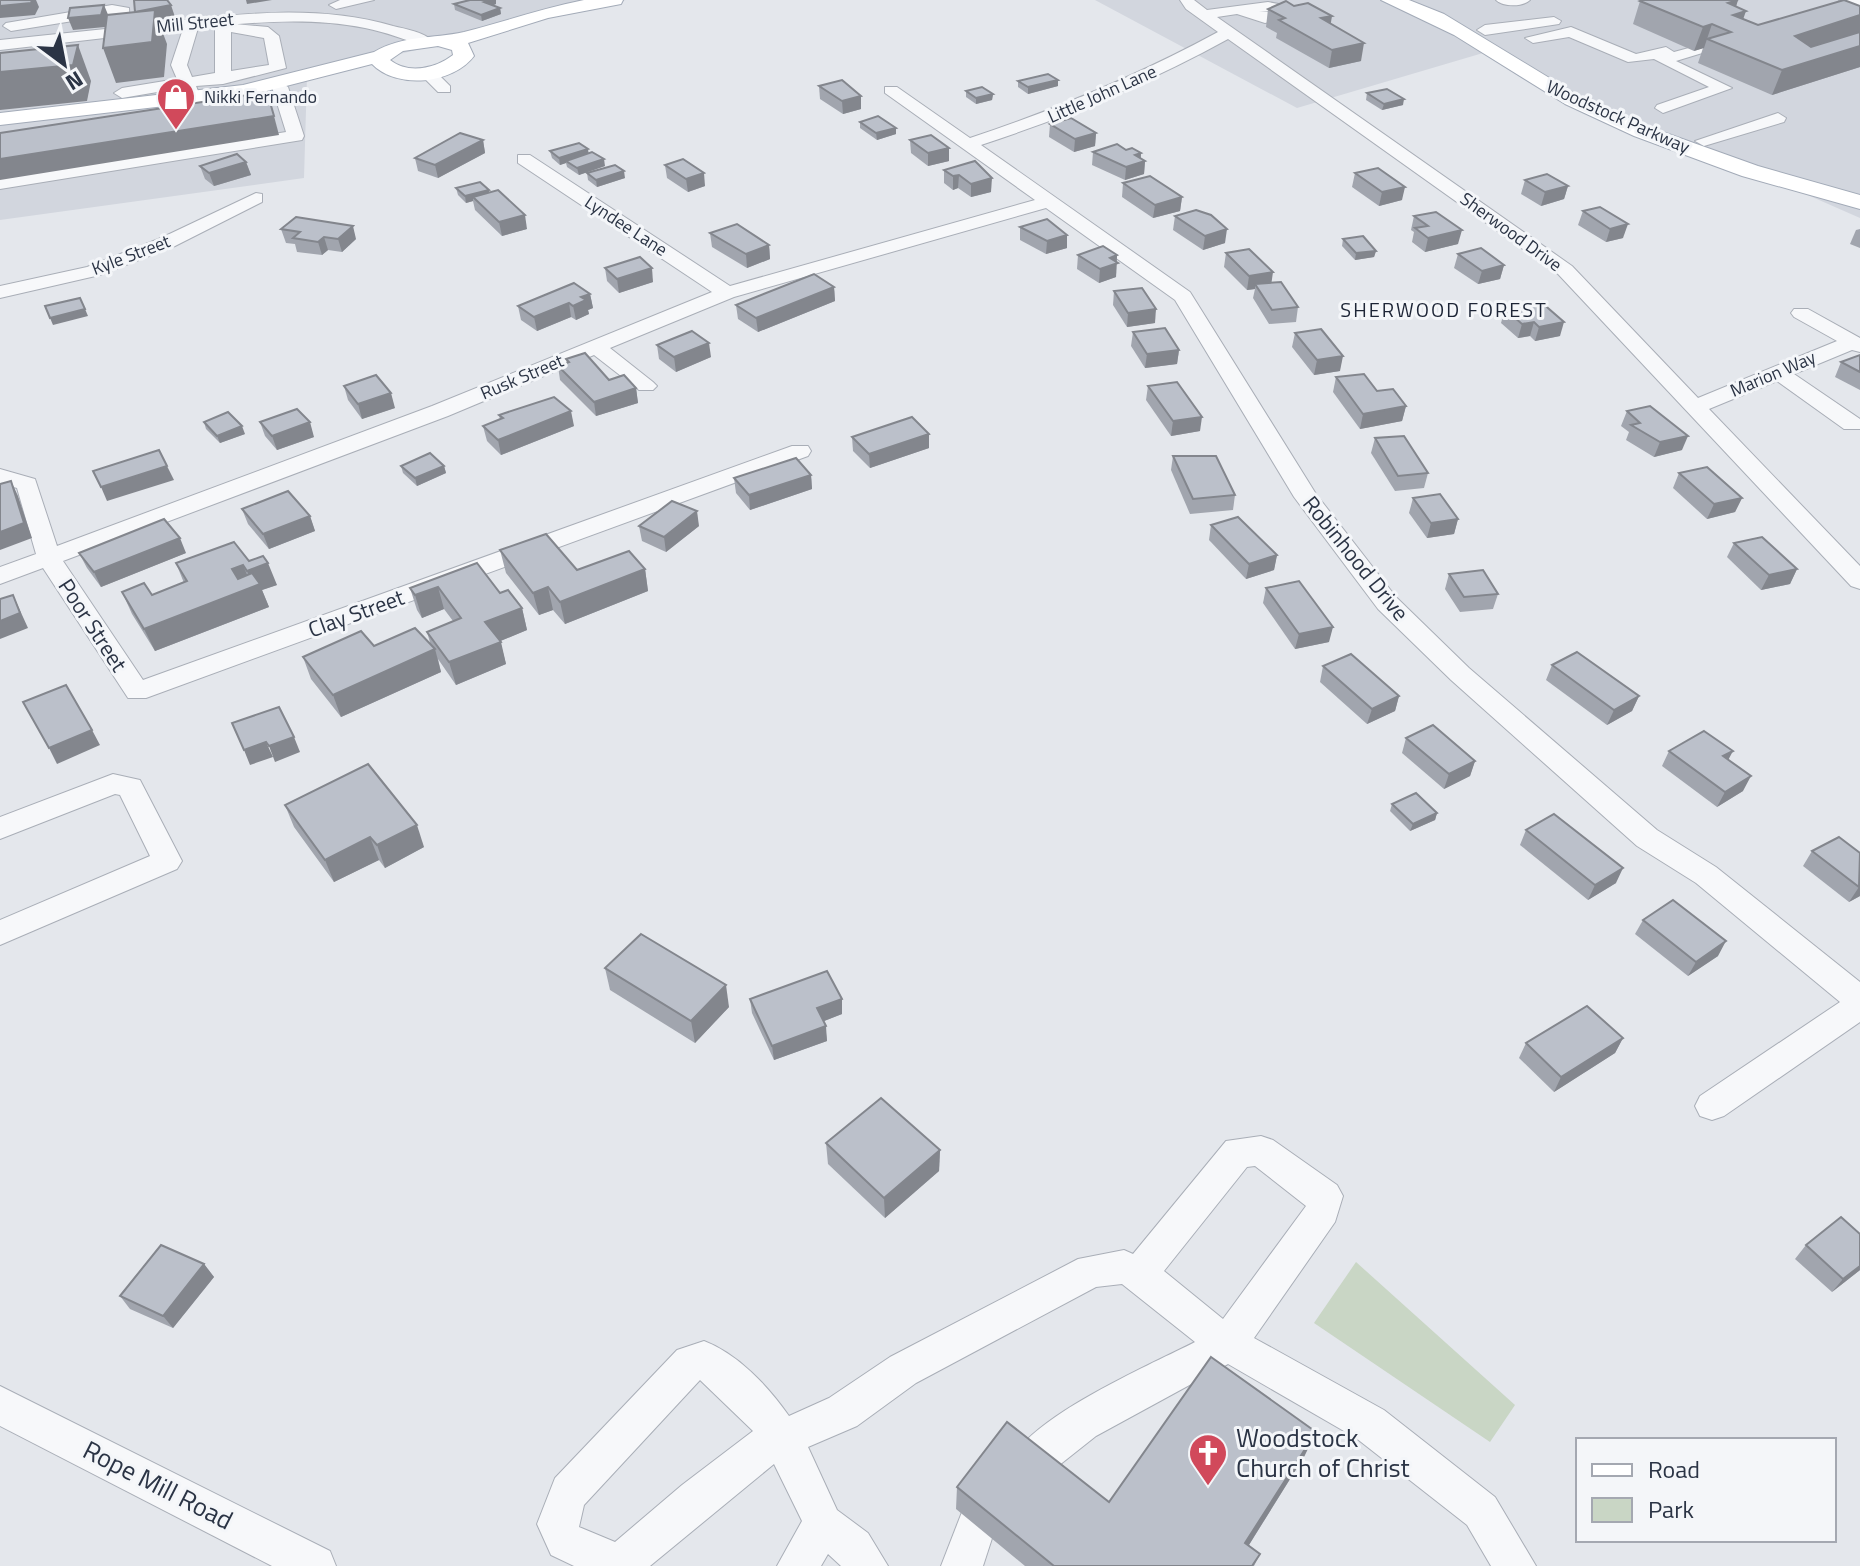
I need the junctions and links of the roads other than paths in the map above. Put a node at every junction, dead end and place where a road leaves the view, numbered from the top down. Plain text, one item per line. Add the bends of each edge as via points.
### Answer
1 (367, 0) edge
2 (614, 0) edge
3 (1187, 0) edge
4 (1390, 0) edge
5 (1425, 0) edge
6 (1503, 0) edge
7 (1523, 0) edge
8 (336, 2) edge
9 (1854, 3) edge
10 (1240, 10) dead end
11 (567, 11) junction
12 (1828, 14) edge
13 (1205, 15) junction
14 (326, 18) junction
15 (523, 19) junction
16 (1566, 19) dead end
17 (343, 21) junction
18 (23, 25) junction
19 (0, 27) edge
20 (190, 28) junction
21 (223, 30) junction
22 (1485, 30) junction
23 (122, 31) junction
24 (1231, 31) junction
25 (423, 38) junction
26 (1533, 38) dead end
27 (1754, 38) edge
28 (7, 45) edge
29 (68, 53) edge
30 (464, 56) junction
31 (1675, 56) junction
32 (387, 59) junction
33 (0, 60) edge
34 (427, 72) junction
35 (223, 79) junction
36 (444, 89) dead end
37 (891, 90) dead end
38 (191, 91) junction
39 (243, 91) junction
40 (122, 93) dead end
41 (282, 93) junction
42 (1663, 108) dead end
43 (1778, 118) dead end
44 (0, 119) edge
45 (155, 119) edge
46 (1704, 141) junction
47 (968, 144) junction
48 (524, 159) dead end
49 (0, 184) edge
50 (1860, 189) edge
51 (256, 198) dead end
52 (1051, 201) junction
53 (1860, 202) edge
54 (0, 292) edge
55 (727, 293) junction
56 (1801, 313) dead end
57 (1856, 344) edge
58 (596, 347) junction
59 (1778, 372) junction
60 (646, 386) dead end
61 (1694, 407) junction
62 (1852, 424) dead end
63 (800, 451) dead end
64 (0, 476) edge
65 (49, 559) junction
66 (0, 576) edge
67 (1860, 581) edge
68 (137, 692) joint
69 (0, 828) edge
70 (0, 933) edge
71 (1860, 1002) edge
72 (1712, 1106) dead end
73 (1139, 1274) junction
74 (1227, 1345) junction
75 (0, 1405) edge
76 (782, 1440) junction
77 (1029, 1464) edge
78 (823, 1524) junction
79 (976, 1526) edge
80 (315, 1566) edge
81 (621, 1566) edge
82 (798, 1566) edge
83 (867, 1566) edge
84 (962, 1566) edge
85 (1515, 1566) edge

1 - 8 street
2 - 11 main road
3 - 13 street, Sherwood Drive
4 - 53 main road, Woodstock Parkway via 1443,21 1543,84 1610,118 1728,163
5 - 22 main road, Woodstock Parkway
6 - 7 street
8 - 14 street
9 - 12 street
10 - 13 street
11 - 15 main road
11 - 30 main road
13 - 24 street, Sherwood Drive
14 - 17 street, Mill Street
14 - 20 street, Mill Street via 264,16
15 - 25 main road
15 - 25 main road via 484,34
16 - 22 street
17 - 25 street, Mill Street
17 - 32 street, Mill Street via 380,38
18 - 19 street
18 - 23 street via 112,9 124,11
18 - 28 street
20 - 21 street
20 - 23 street, Mill Street
20 - 38 street via 179,65
21 - 35 street
21 - 35 street via 263,30 271,36 278,68
22 - 46 main road, Woodstock Parkway via 1596,96
23 - 28 street, Mill Street
24 - 47 street, Little John Lane via 1145,78 1066,112
24 - 61 street, Sherwood Drive via 1565,270
25 - 30 main road via 460,46
25 - 32 main road
26 - 31 street via 1571,32 1634,59
27 - 31 street
29 - 33 street
30 - 34 main road via 451,66
31 - 42 street via 1661,60 1724,88
32 - 34 main road
32 - 39 main road
32 - 41 main road
34 - 36 street
35 - 38 street
37 - 47 street, Robinhood Drive
38 - 39 main road
38 - 40 street
38 - 44 main road
39 - 41 main road
41 - 45 street
41 - 49 street via 296,136
43 - 46 street
46 - 50 main road, Woodstock Parkway
47 - 52 street, Robinhood Drive
48 - 55 street, Lyndee Lane
51 - 54 street, Kyle Street via 168,242 93,271
52 - 55 street, Rusk Street
52 - 71 street, Robinhood Drive via 1183,296 1306,497 1387,603 1647,838 1706,875
55 - 58 street, Rusk Street
56 - 57 street
57 - 59 street, Marion Way
58 - 60 street
58 - 65 street, Rusk Street
59 - 61 street, Marion Way
59 - 62 street
61 - 67 street, Sherwood Drive
63 - 68 street, Clay Street
64 - 65 street, Poor Street via 27,484
65 - 66 street, Rusk Street
65 - 68 street, Poor Street
69 - 70 street via 113,784 130,787 167,861
71 - 72 street
73 - 74 street
73 - 74 street via 1238,1152 1261,1151 1325,1196 1323,1211
73 - 76 street via 1124,1267 1091,1271 903,1370 843,1412
74 - 77 street via 1082,1422
74 - 85 street via 1370,1424 1481,1511
75 - 80 street, Rope Mill Road
76 - 78 street
76 - 81 street via 765,1446 696,1499
76 - 81 street via 756,1403 704,1359 690,1363 569,1492 557,1524 565,1541
78 - 82 street
78 - 83 street
79 - 84 street

